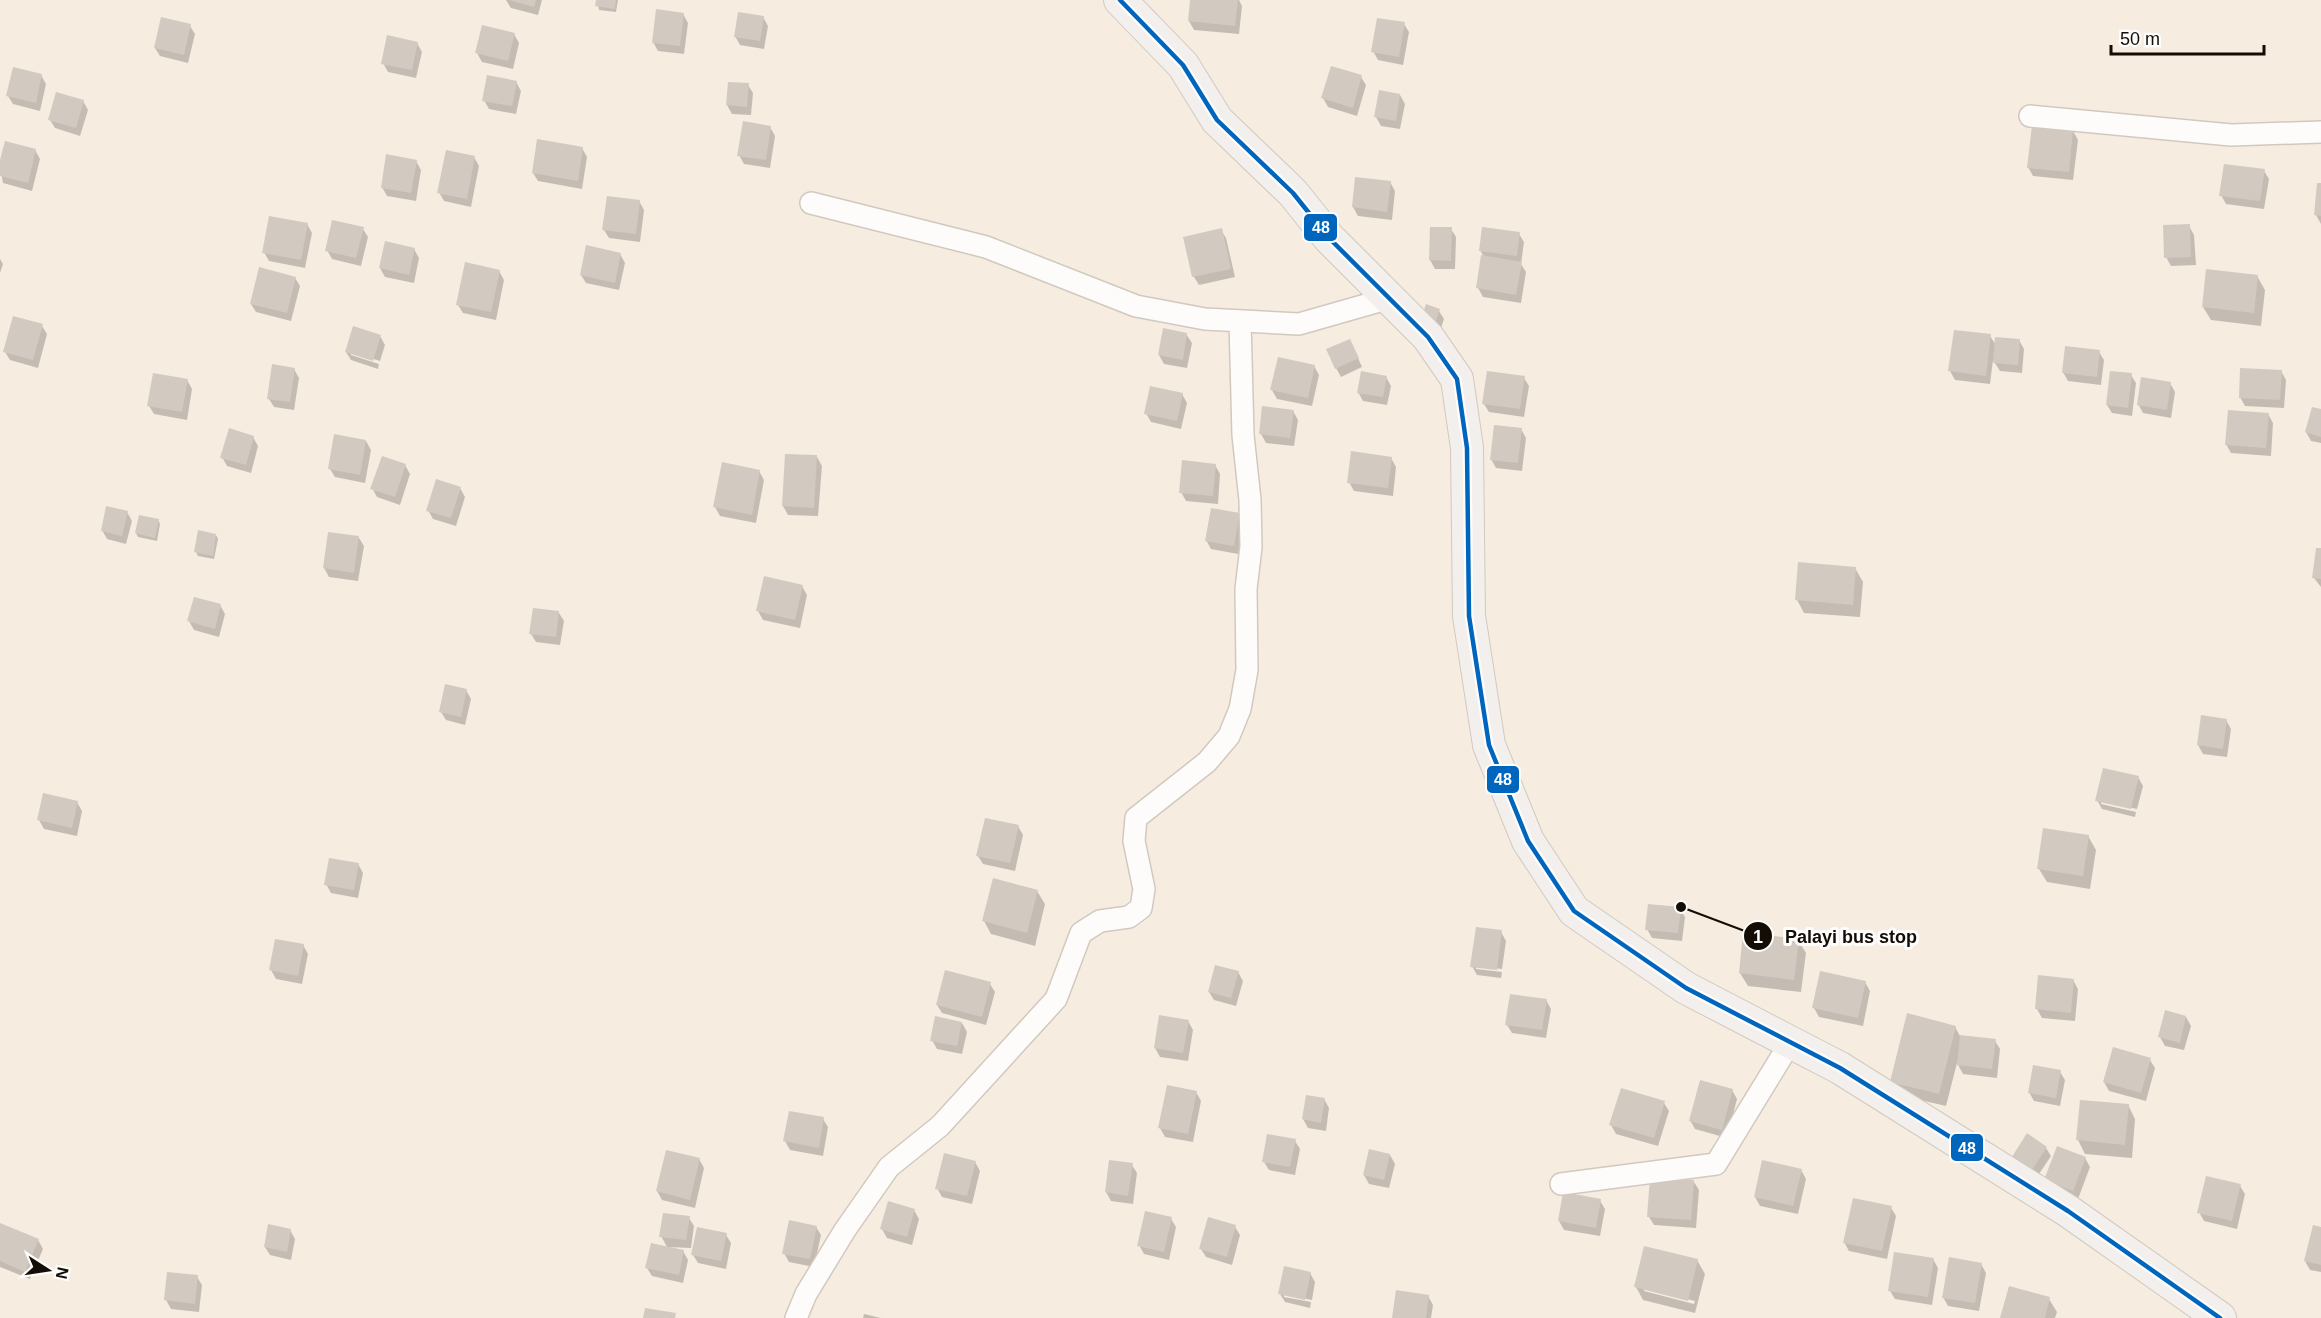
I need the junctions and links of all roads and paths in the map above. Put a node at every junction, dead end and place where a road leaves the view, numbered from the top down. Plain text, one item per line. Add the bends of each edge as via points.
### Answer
1 (1120, 0) edge
2 (2030, 116) dead end
3 (2321, 132) edge
4 (811, 203) dead end
5 (1390, 298) junction
6 (1240, 321) junction
7 (1790, 1042) junction
8 (1561, 1184) dead end
9 (796, 1318) edge
10 (2220, 1318) edge

1 - 5 main road via 1183,65 1217,120 1293,193 1329,238
2 - 3 street via 2231,135
4 - 6 street via 986,247 1136,306 1205,319
5 - 6 street via 1299,324
5 - 7 main road via 1428,337 1457,379 1467,448 1469,616 1489,745 1528,841 1574,911 1686,988
6 - 9 street via 1251,547 1246,589 1247,670 1240,709 1229,736 1207,762 1136,818 1134,841 1144,889 1141,908 1129,917 1100,921 1081,933 1056,999 940,1126 889,1167 845,1230
7 - 8 street via 1716,1164
7 - 10 main road via 1840,1068 2068,1211

